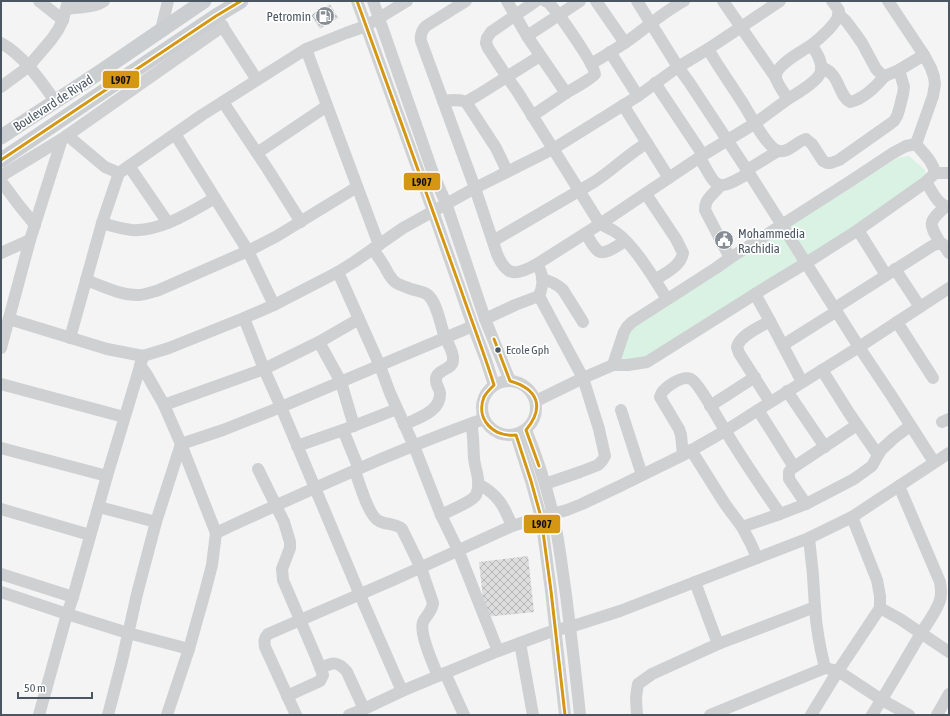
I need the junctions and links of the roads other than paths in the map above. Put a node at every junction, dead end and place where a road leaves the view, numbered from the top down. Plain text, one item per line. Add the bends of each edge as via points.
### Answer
1 (39, 1) edge
2 (104, 1) edge
3 (168, 1) edge
4 (204, 1) edge
5 (240, 1) edge
6 (357, 1) edge
7 (373, 1) edge
8 (407, 1) edge
9 (466, 1) edge
10 (507, 1) edge
11 (536, 1) edge
12 (546, 1) edge
13 (580, 1) edge
14 (596, 1) edge
15 (637, 1) edge
16 (723, 1) edge
17 (780, 1) edge
18 (832, 1) edge
19 (888, 1) edge
20 (678, 2) edge
21 (66, 10) edge
22 (838, 14) junction
23 (515, 15) junction
24 (559, 15) junction
25 (380, 18) junction
26 (219, 21) junction
27 (650, 23) junction
28 (366, 26) junction
29 (741, 26) junction
30 (161, 30) junction
31 (527, 36) junction
32 (1, 43) edge
33 (625, 43) junction
34 (812, 44) junction
35 (306, 49) junction
36 (708, 49) junction
37 (610, 52) junction
38 (924, 55) junction
39 (540, 56) junction
40 (591, 64) junction
41 (28, 66) junction
42 (678, 67) junction
43 (821, 67) junction
44 (899, 70) junction
45 (886, 76) junction
46 (507, 77) junction
47 (776, 78) junction
48 (257, 80) junction
49 (655, 83) junction
50 (1, 87) edge
51 (566, 93) junction
52 (638, 96) junction
53 (788, 99) junction
54 (55, 101) junction
55 (443, 101) junction
56 (222, 102) junction
57 (466, 102) junction
58 (623, 105) junction
59 (327, 106) junction
60 (532, 116) junction
61 (754, 124) junction
62 (175, 134) junction
63 (1, 137) edge
64 (64, 137) junction
65 (728, 140) junction
66 (647, 142) junction
67 (916, 144) junction
68 (553, 149) junction
69 (778, 151) junction
70 (257, 154) junction
71 (701, 156) junction
72 (1, 160) edge
73 (124, 169) junction
74 (507, 171) junction
75 (748, 171) junction
76 (935, 173) junction
77 (949, 173) edge
78 (1, 176) edge
79 (669, 178) junction
80 (1, 180) edge
81 (926, 182) junction
82 (720, 186) junction
83 (357, 187) junction
84 (475, 188) junction
85 (580, 191) junction
86 (646, 194) junction
87 (215, 198) junction
88 (446, 203) junction
89 (947, 207) edge
90 (433, 211) junction
91 (301, 222) junction
92 (102, 223) junction
93 (168, 223) junction
94 (600, 224) junction
95 (35, 225) junction
96 (783, 225) junction
97 (858, 230) junction
98 (586, 233) junction
99 (30, 240) junction
100 (493, 241) junction
101 (625, 241) junction
102 (941, 244) junction
103 (376, 247) junction
104 (248, 251) junction
105 (1, 253) edge
106 (949, 253) edge
107 (730, 258) junction
108 (806, 263) junction
109 (537, 264) junction
110 (338, 272) junction
111 (891, 272) junction
112 (542, 279) junction
113 (86, 280) junction
114 (655, 280) junction
115 (948, 291) edge
116 (755, 294) junction
117 (539, 296) junction
118 (667, 299) junction
119 (274, 305) junction
120 (920, 307) junction
121 (836, 310) junction
122 (244, 318) junction
123 (9, 319) junction
124 (359, 319) junction
125 (485, 319) junction
126 (770, 321) junction
127 (583, 322) dead end
128 (897, 322) junction
129 (473, 326) junction
130 (445, 337) junction
131 (70, 338) junction
132 (319, 342) junction
133 (783, 345) junction
134 (859, 347) junction
135 (1, 348) edge
136 (141, 361) junction
137 (613, 365) junction
138 (380, 366) junction
139 (264, 369) junction
140 (822, 370) junction
141 (583, 378) junction
142 (755, 378) junction
143 (933, 378) dead end
144 (510, 381) junction
145 (341, 382) junction
146 (802, 382) junction
147 (1, 384) edge
148 (494, 385) junction
149 (787, 392) junction
150 (536, 401) junction
151 (770, 402) junction
152 (164, 405) junction
153 (710, 406) junction
154 (281, 407) junction
155 (397, 409) junction
156 (622, 410) dead end
157 (758, 410) junction
158 (124, 417) junction
159 (484, 419) junction
160 (471, 424) junction
161 (404, 425) junction
162 (857, 425) junction
163 (910, 426) junction
164 (349, 428) junction
165 (725, 431) junction
166 (521, 433) junction
167 (181, 444) junction
168 (297, 446) junction
169 (414, 446) junction
170 (825, 447) junction
171 (1, 448) edge
172 (687, 453) junction
173 (878, 455) junction
174 (948, 456) edge
175 (934, 462) junction
176 (794, 468) junction
177 (258, 469) dead end
178 (357, 470) junction
179 (642, 475) junction
180 (107, 476) junction
181 (478, 484) junction
182 (545, 484) junction
183 (898, 486) junction
184 (315, 488) junction
185 (806, 504) junction
186 (275, 506) junction
187 (98, 507) junction
188 (1, 509) edge
189 (553, 514) junction
190 (780, 514) junction
191 (441, 515) junction
192 (540, 517) junction
193 (852, 517) junction
194 (156, 522) junction
195 (512, 526) junction
196 (742, 527) junction
197 (216, 533) junction
198 (90, 535) junction
199 (809, 538) junction
200 (458, 550) junction
201 (757, 558) junction
202 (421, 568) junction
203 (1, 574) edge
204 (695, 582) junction
205 (2, 594) edge
206 (360, 595) junction
207 (73, 597) junction
208 (815, 607) junction
209 (880, 608) junction
210 (67, 614) junction
211 (300, 620) junction
212 (570, 627) junction
213 (555, 630) junction
214 (128, 633) junction
215 (921, 633) junction
216 (520, 643) junction
217 (718, 644) junction
218 (189, 649) junction
219 (498, 651) junction
220 (949, 652) edge
221 (321, 668) junction
222 (825, 668) junction
223 (838, 671) junction
224 (442, 675) junction
225 (402, 691) junction
226 (949, 694) edge
227 (287, 696) junction
228 (882, 700) junction
229 (364, 709) junction
230 (38, 715) edge
231 (108, 715) edge
232 (167, 715) edge
233 (296, 715) edge
234 (349, 715) edge
235 (464, 715) edge
236 (533, 715) edge
237 (565, 715) edge
238 (580, 715) edge
239 (637, 715) edge
240 (710, 715) edge
241 (810, 715) edge
242 (872, 715) edge
243 (909, 715) edge
244 (936, 715) edge

1 - 21 street
2 - 21 street
3 - 30 street
4 - 30 main road, Boulevard de Riyad
5 - 26 main road, Boulevard de Riyad
6 - 28 street
7 - 25 street
8 - 25 street
9 - 55 street via 426,26 420,38
10 - 23 street
11 - 23 street
12 - 24 street
13 - 24 street
14 - 33 street
15 - 27 street
16 - 29 street
17 - 29 street
18 - 22 street via 838,9
19 - 38 street
20 - 27 street
21 - 41 street via 58,30
22 - 34 street via 830,28
22 - 45 street via 862,43 879,73
23 - 31 street
23 - 46 street via 486,38 488,48
24 - 31 street
24 - 40 street
25 - 28 street
25 - 88 street via 434,176
26 - 48 street
26 - 64 street
26 - 72 main road, Boulevard de Riyad
27 - 33 street
27 - 42 street
28 - 35 street
28 - 90 street
29 - 36 street
29 - 47 street
30 - 54 main road, Boulevard de Riyad
31 - 39 street
32 - 41 street via 20,56
33 - 37 street
34 - 43 street
34 - 47 street via 783,65
35 - 48 street
35 - 59 street
36 - 42 street
36 - 61 street
37 - 40 street
37 - 52 street
38 - 44 street
38 - 67 street via 934,77 934,90
39 - 46 street
39 - 51 street
40 - 51 street via 594,75
41 - 50 street
41 - 54 street
42 - 49 street
42 - 65 street
43 - 45 street via 831,73 850,102 864,95
43 - 53 street via 817,78
44 - 45 street
44 - 69 street via 904,87 894,121 839,160 832,163 823,161 806,139 788,149
46 - 57 street
46 - 60 street
47 - 53 street
48 - 56 street
49 - 52 street
49 - 71 street
51 - 60 street
52 - 58 street
53 - 61 street
54 - 63 main road, Boulevard de Riyad
55 - 57 street
55 - 84 street
56 - 62 street
56 - 70 street
57 - 74 street via 496,148
58 - 66 street
58 - 68 street
59 - 70 street
59 - 83 street
60 - 68 street
61 - 65 street
61 - 69 street
62 - 73 street
62 - 87 street
64 - 73 street via 105,167
64 - 78 street
64 - 95 street
65 - 71 street
65 - 75 street
66 - 79 street
66 - 85 street
67 - 76 street via 929,160
67 - 96 street via 893,153
68 - 74 street
68 - 85 street
69 - 75 street
70 - 91 street
71 - 79 street
71 - 82 street via 713,181
73 - 92 street
73 - 93 street
74 - 84 street
75 - 82 street via 733,182
75 - 96 street
76 - 77 street
76 - 81 street
79 - 86 street
80 - 95 street
81 - 89 street via 938,201
81 - 97 street
82 - 107 street via 707,199 705,210
83 - 91 street
83 - 103 street
84 - 88 street
84 - 100 street
85 - 94 street
85 - 100 street
86 - 94 street
86 - 114 street via 683,253 682,260
87 - 93 street
87 - 104 street
88 - 90 street
88 - 125 street
89 - 102 street via 934,217 932,223
90 - 103 street
90 - 129 street
91 - 104 street
92 - 93 street via 133,230
92 - 113 street
94 - 98 street
94 - 101 street
95 - 99 street
96 - 107 street
96 - 108 street
97 - 108 street
97 - 111 street
98 - 101 street via 600,252 608,251
98 - 109 street
99 - 105 street
99 - 123 street
100 - 109 street via 500,262 508,270 519,272
101 - 114 street
102 - 106 street
102 - 111 street via 932,246
103 - 110 street
103 - 130 street via 394,281 428,294
104 - 113 street via 146,294 120,292
104 - 119 street
107 - 118 street
108 - 116 street
108 - 121 street
109 - 112 street
110 - 119 street
110 - 124 street
111 - 120 street
111 - 121 street
112 - 117 street
112 - 127 street via 552,281 563,290
113 - 131 street
114 - 118 street
115 - 120 street
116 - 126 street
116 - 137 street via 647,362
117 - 125 street
117 - 141 street
118 - 137 street via 626,327
119 - 122 street
120 - 128 street
121 - 133 street
121 - 134 street
122 - 136 street
122 - 139 street
123 - 131 street
123 - 135 street
124 - 132 street
124 - 138 street
125 - 144 street
126 - 133 street
126 - 142 street via 752,331 738,344 738,350
128 - 134 street
128 - 143 street
129 - 130 street
129 - 148 street
130 - 138 street
130 - 161 street via 453,362 436,377 440,392 436,407
131 - 136 street
132 - 139 street
132 - 145 street
133 - 146 street
134 - 140 street
134 - 163 street
136 - 152 street
136 - 158 street
137 - 141 street
138 - 145 street
138 - 155 street
139 - 152 street
139 - 154 street
140 - 146 street
140 - 162 street
141 - 150 street
141 - 182 street via 605,456 598,465
142 - 151 street
142 - 153 street
144 - 148 street
144 - 150 street via 519,382 526,387
145 - 154 street
145 - 164 street
146 - 149 street
147 - 158 street
148 - 159 street via 484,397
149 - 151 street
149 - 170 street
150 - 166 street via 537,409 532,424
151 - 157 street
152 - 167 street
153 - 165 street
153 - 172 street via 697,386 686,378 660,394 679,429
154 - 167 street
154 - 168 street
155 - 161 street
155 - 164 street
156 - 179 street
157 - 165 street
157 - 176 street
158 - 180 street
159 - 160 street
159 - 166 street via 488,426 501,434 508,436
160 - 169 street
160 - 181 street
161 - 169 street
162 - 170 street
162 - 173 street
163 - 173 street
163 - 175 street
164 - 168 street
164 - 178 street
165 - 172 street
165 - 190 street
166 - 182 street via 533,448
166 - 192 street
167 - 194 street
167 - 197 street
168 - 184 street
169 - 178 street
169 - 191 street
170 - 176 street
171 - 180 street
172 - 179 street
172 - 196 street
173 - 185 street via 872,466 854,480
174 - 175 street
175 - 183 street
176 - 185 street via 789,472 789,479
177 - 186 street
178 - 184 street
178 - 202 street via 373,516 380,522 402,529
179 - 189 street via 577,506
180 - 187 street
181 - 191 street via 473,498
181 - 195 street via 497,497
182 - 189 street
183 - 193 street
183 - 215 street via 942,589 935,612
184 - 186 street
184 - 206 street
185 - 190 street
186 - 197 street
186 - 211 street via 284,522 290,542 282,569 283,580
187 - 194 street
187 - 198 street
188 - 198 street
189 - 192 street
189 - 212 street
190 - 196 street
191 - 200 street
192 - 195 street
192 - 213 street
193 - 199 street
193 - 209 street via 877,580
194 - 214 street
195 - 200 street
196 - 201 street
197 - 218 street via 212,565
198 - 207 street
199 - 201 street
199 - 208 street
200 - 202 street
200 - 219 street
201 - 204 street
202 - 206 street
202 - 224 street via 434,603 422,623 422,631
203 - 207 street
204 - 212 street
204 - 217 street
205 - 210 street
206 - 211 street
206 - 225 street
207 - 210 street
208 - 217 street
208 - 222 street
209 - 215 street
209 - 223 street
210 - 214 street
210 - 230 street
211 - 221 street
211 - 227 street via 264,637 265,647
212 - 213 street
212 - 238 street
213 - 216 street
213 - 237 street
214 - 218 street
214 - 231 street
215 - 220 street
215 - 228 street
216 - 219 street
216 - 236 street
217 - 239 street via 662,669 638,684
218 - 232 street
219 - 224 street
221 - 227 street via 323,675 320,681
221 - 229 street via 334,663 343,667
222 - 223 street
222 - 240 street
223 - 228 street
223 - 241 street
224 - 225 street
224 - 235 street
225 - 229 street
226 - 244 street
227 - 233 street
228 - 242 street
228 - 243 street
229 - 234 street

